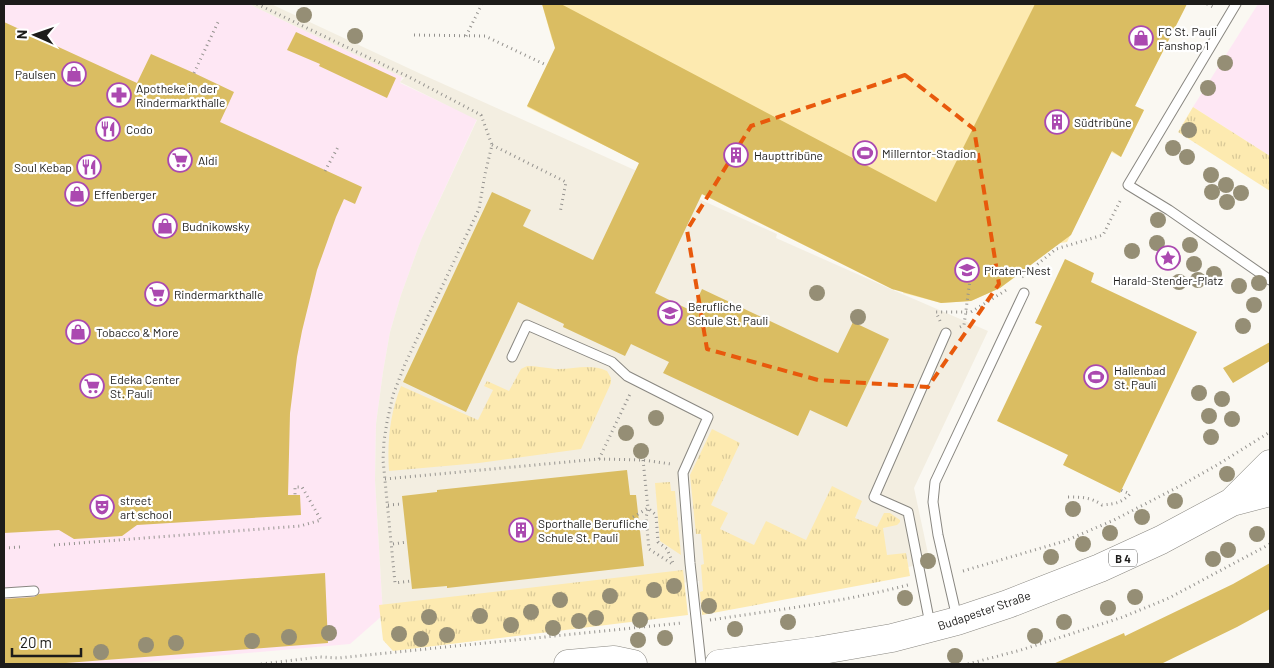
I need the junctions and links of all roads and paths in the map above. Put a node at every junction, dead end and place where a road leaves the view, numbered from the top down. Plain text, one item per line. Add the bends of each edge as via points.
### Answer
1 (257, 4) edge
2 (482, 4) edge
3 (1236, 4) edge
4 (219, 20) dead end
5 (414, 35) dead end
6 (466, 36) junction
7 (546, 65) dead end
8 (194, 73) dead end
9 (492, 145) junction
10 (338, 147) dead end
11 (326, 171) dead end
12 (1128, 185) junction
13 (560, 213) dead end
14 (970, 280) dead end
15 (1270, 280) edge
16 (1016, 282) dead end
17 (1010, 288) dead end
18 (1024, 292) dead end
19 (936, 312) dead end
20 (946, 333) joint
21 (512, 357) dead end
22 (637, 381) junction
23 (1270, 432) edge
24 (599, 459) junction
25 (644, 460) junction
26 (1270, 464) edge
27 (683, 473) junction
28 (385, 479) junction
29 (1121, 490) dead end
30 (1270, 492) edge
31 (295, 495) dead end
32 (1068, 497) dead end
33 (1232, 502) junction
34 (402, 504) dead end
35 (388, 505) junction
36 (648, 508) junction
37 (633, 517) dead end
38 (407, 542) dead end
39 (392, 544) junction
40 (1270, 544) edge
41 (54, 545) dead end
42 (21, 547) dead end
43 (4, 548) edge
44 (690, 563) junction
45 (673, 565) junction
46 (947, 575) junction
47 (411, 581) dead end
48 (921, 582) junction
49 (34, 591) dead end
50 (4, 593) edge
51 (957, 620) junction
52 (696, 622) junction
53 (931, 628) junction
54 (262, 664) edge
55 (568, 664) edge
56 (633, 664) edge
57 (701, 664) edge
58 (719, 664) edge
59 (968, 664) edge

1 - 9 path via 481,115
2 - 6 path
3 - 12 lane
4 - 8 path
5 - 6 path
6 - 7 path via 485,36
9 - 13 path via 566,182
9 - 28 path via 479,208 393,395 384,441
10 - 11 path
12 - 15 lane
12 - 16 path via 1103,235 1056,249
14 - 20 path via 964,325
17 - 19 path via 971,312
18 - 46 lane via 935,482 933,502
20 - 48 lane via 874,497 908,512
21 - 22 lane via 527,324 612,362
22 - 24 path
22 - 27 lane via 708,417
23 - 46 path via 1210,469 1114,520 1065,540
24 - 25 path
24 - 28 path
25 - 27 path via 670,463
25 - 36 path
26 - 33 main road, Budapester Straße / B 4
27 - 44 lane
28 - 35 path
29 - 32 path via 1130,494 1113,505 1102,505 1088,497
30 - 33 main road, Budapester Straße / B 4
31 - 41 path via 295,487 302,487 321,520 300,526
33 - 51 main road, Budapester Straße / B 4 via 1100,568
34 - 35 path
35 - 39 path
36 - 37 path
36 - 45 path via 656,515 658,542 667,549
36 - 45 path via 649,549
38 - 39 path
39 - 47 path via 396,583
40 - 59 path via 1169,598 1123,617
42 - 43 path
44 - 45 path
44 - 52 lane
46 - 51 lane
48 - 52 path via 824,602
48 - 53 lane
49 - 50 lane
51 - 53 main road, Budapester Straße / B 4
52 - 54 path
52 - 57 lane
53 - 58 main road, Budapester Straße / B 4 via 817,651
55 - 56 main road via 614,660

